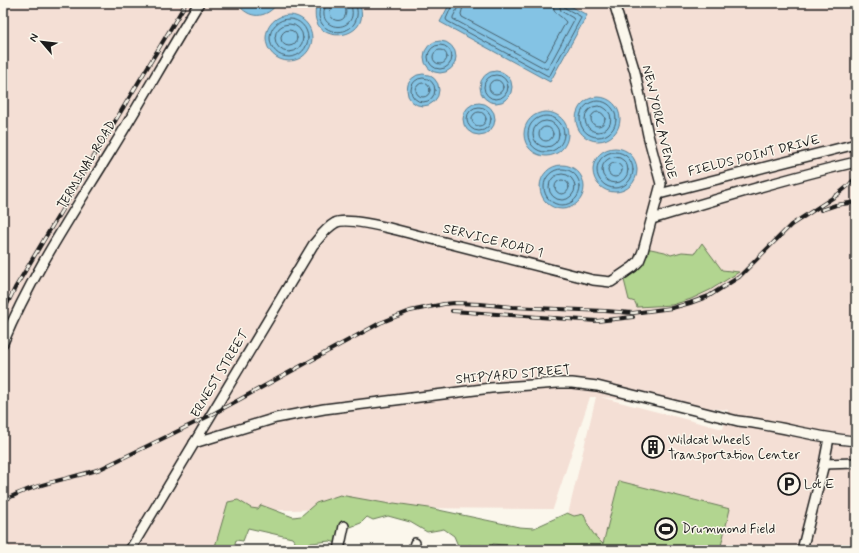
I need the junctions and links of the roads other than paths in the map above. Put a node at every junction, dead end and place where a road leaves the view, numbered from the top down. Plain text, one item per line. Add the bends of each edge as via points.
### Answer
1 (200, 3) edge
2 (614, 3) edge
3 (856, 144) edge
4 (856, 162) edge
5 (659, 194) junction
6 (652, 219) junction
7 (342, 221) joint
8 (636, 264) joint
9 (3, 344) edge
10 (829, 438) junction
11 (856, 441) edge
12 (194, 443) junction
13 (856, 463) edge
14 (824, 464) junction
15 (344, 526) dead end
16 (130, 550) edge
17 (339, 550) edge
18 (802, 550) edge

1 - 9 street, TERMINAL ROAD via 51,248 24,297
2 - 5 street, NEW YORK AVENUE via 635,72 661,184
3 - 5 street, FIELDS POINT DRIVE
4 - 6 street via 804,174
5 - 6 street, NEW YORK AVENUE
6 - 8 street, NEW YORK AVENUE via 644,251
7 - 8 street, SERVICE ROAD 1 via 397,230 593,280 611,282
7 - 12 street, ERNEST STREET via 330,226 313,245
10 - 11 street, SHIPYARD STREET
10 - 12 street, SHIPYARD STREET via 761,423 732,420 597,386 572,383 490,388 324,409 276,418
10 - 14 street
12 - 16 street, ERNEST STREET
13 - 14 street
14 - 18 street
15 - 17 street

